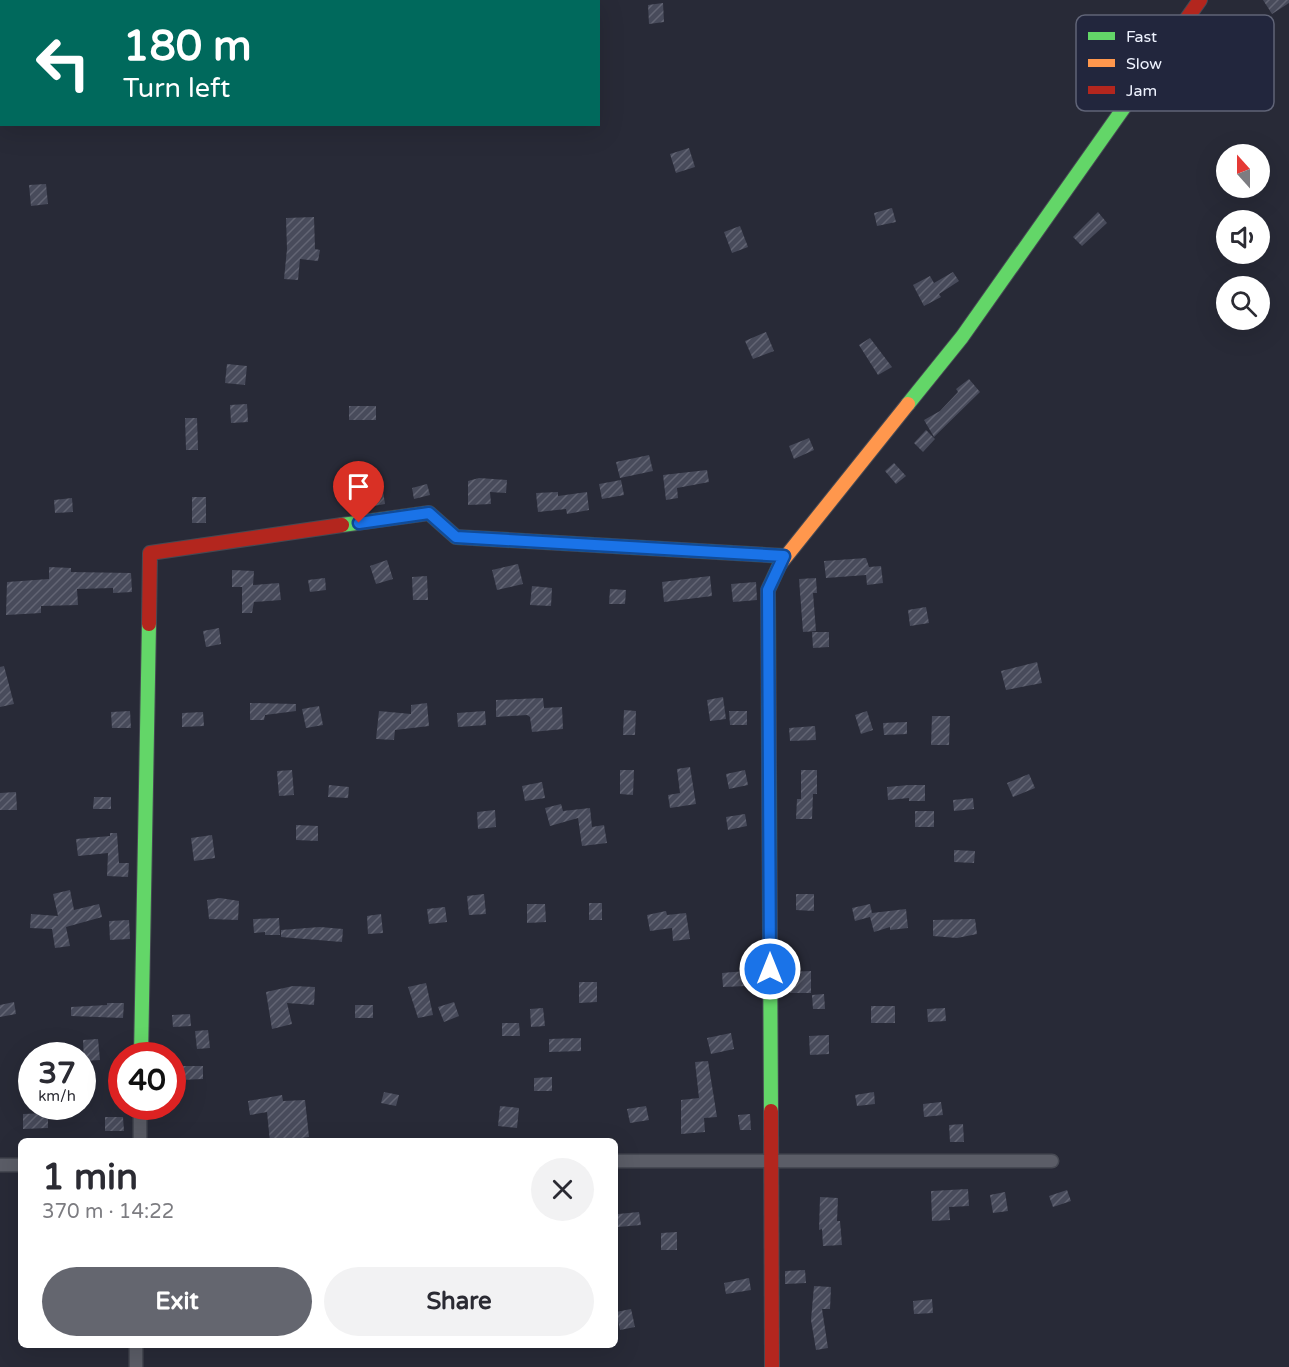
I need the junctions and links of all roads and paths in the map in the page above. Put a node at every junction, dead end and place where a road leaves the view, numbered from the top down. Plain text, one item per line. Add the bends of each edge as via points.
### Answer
1 (1200, 0) edge
2 (1189, 15) edge
3 (1122, 111) edge
4 (784, 556) junction
5 (141, 1042) edge
6 (140, 1120) edge
7 (140, 1138) edge
8 (771, 1159) junction
9 (618, 1161) edge
10 (1052, 1161) dead end
11 (0, 1165) edge
12 (18, 1166) edge
13 (136, 1348) edge
14 (136, 1367) edge
15 (772, 1367) edge

1 - 2 street
3 - 4 street via 962,337
4 - 5 street via 456,537 429,513 150,553
4 - 8 street via 768,590
6 - 7 street
8 - 9 street
8 - 10 street
8 - 15 street
11 - 12 street
13 - 14 street

